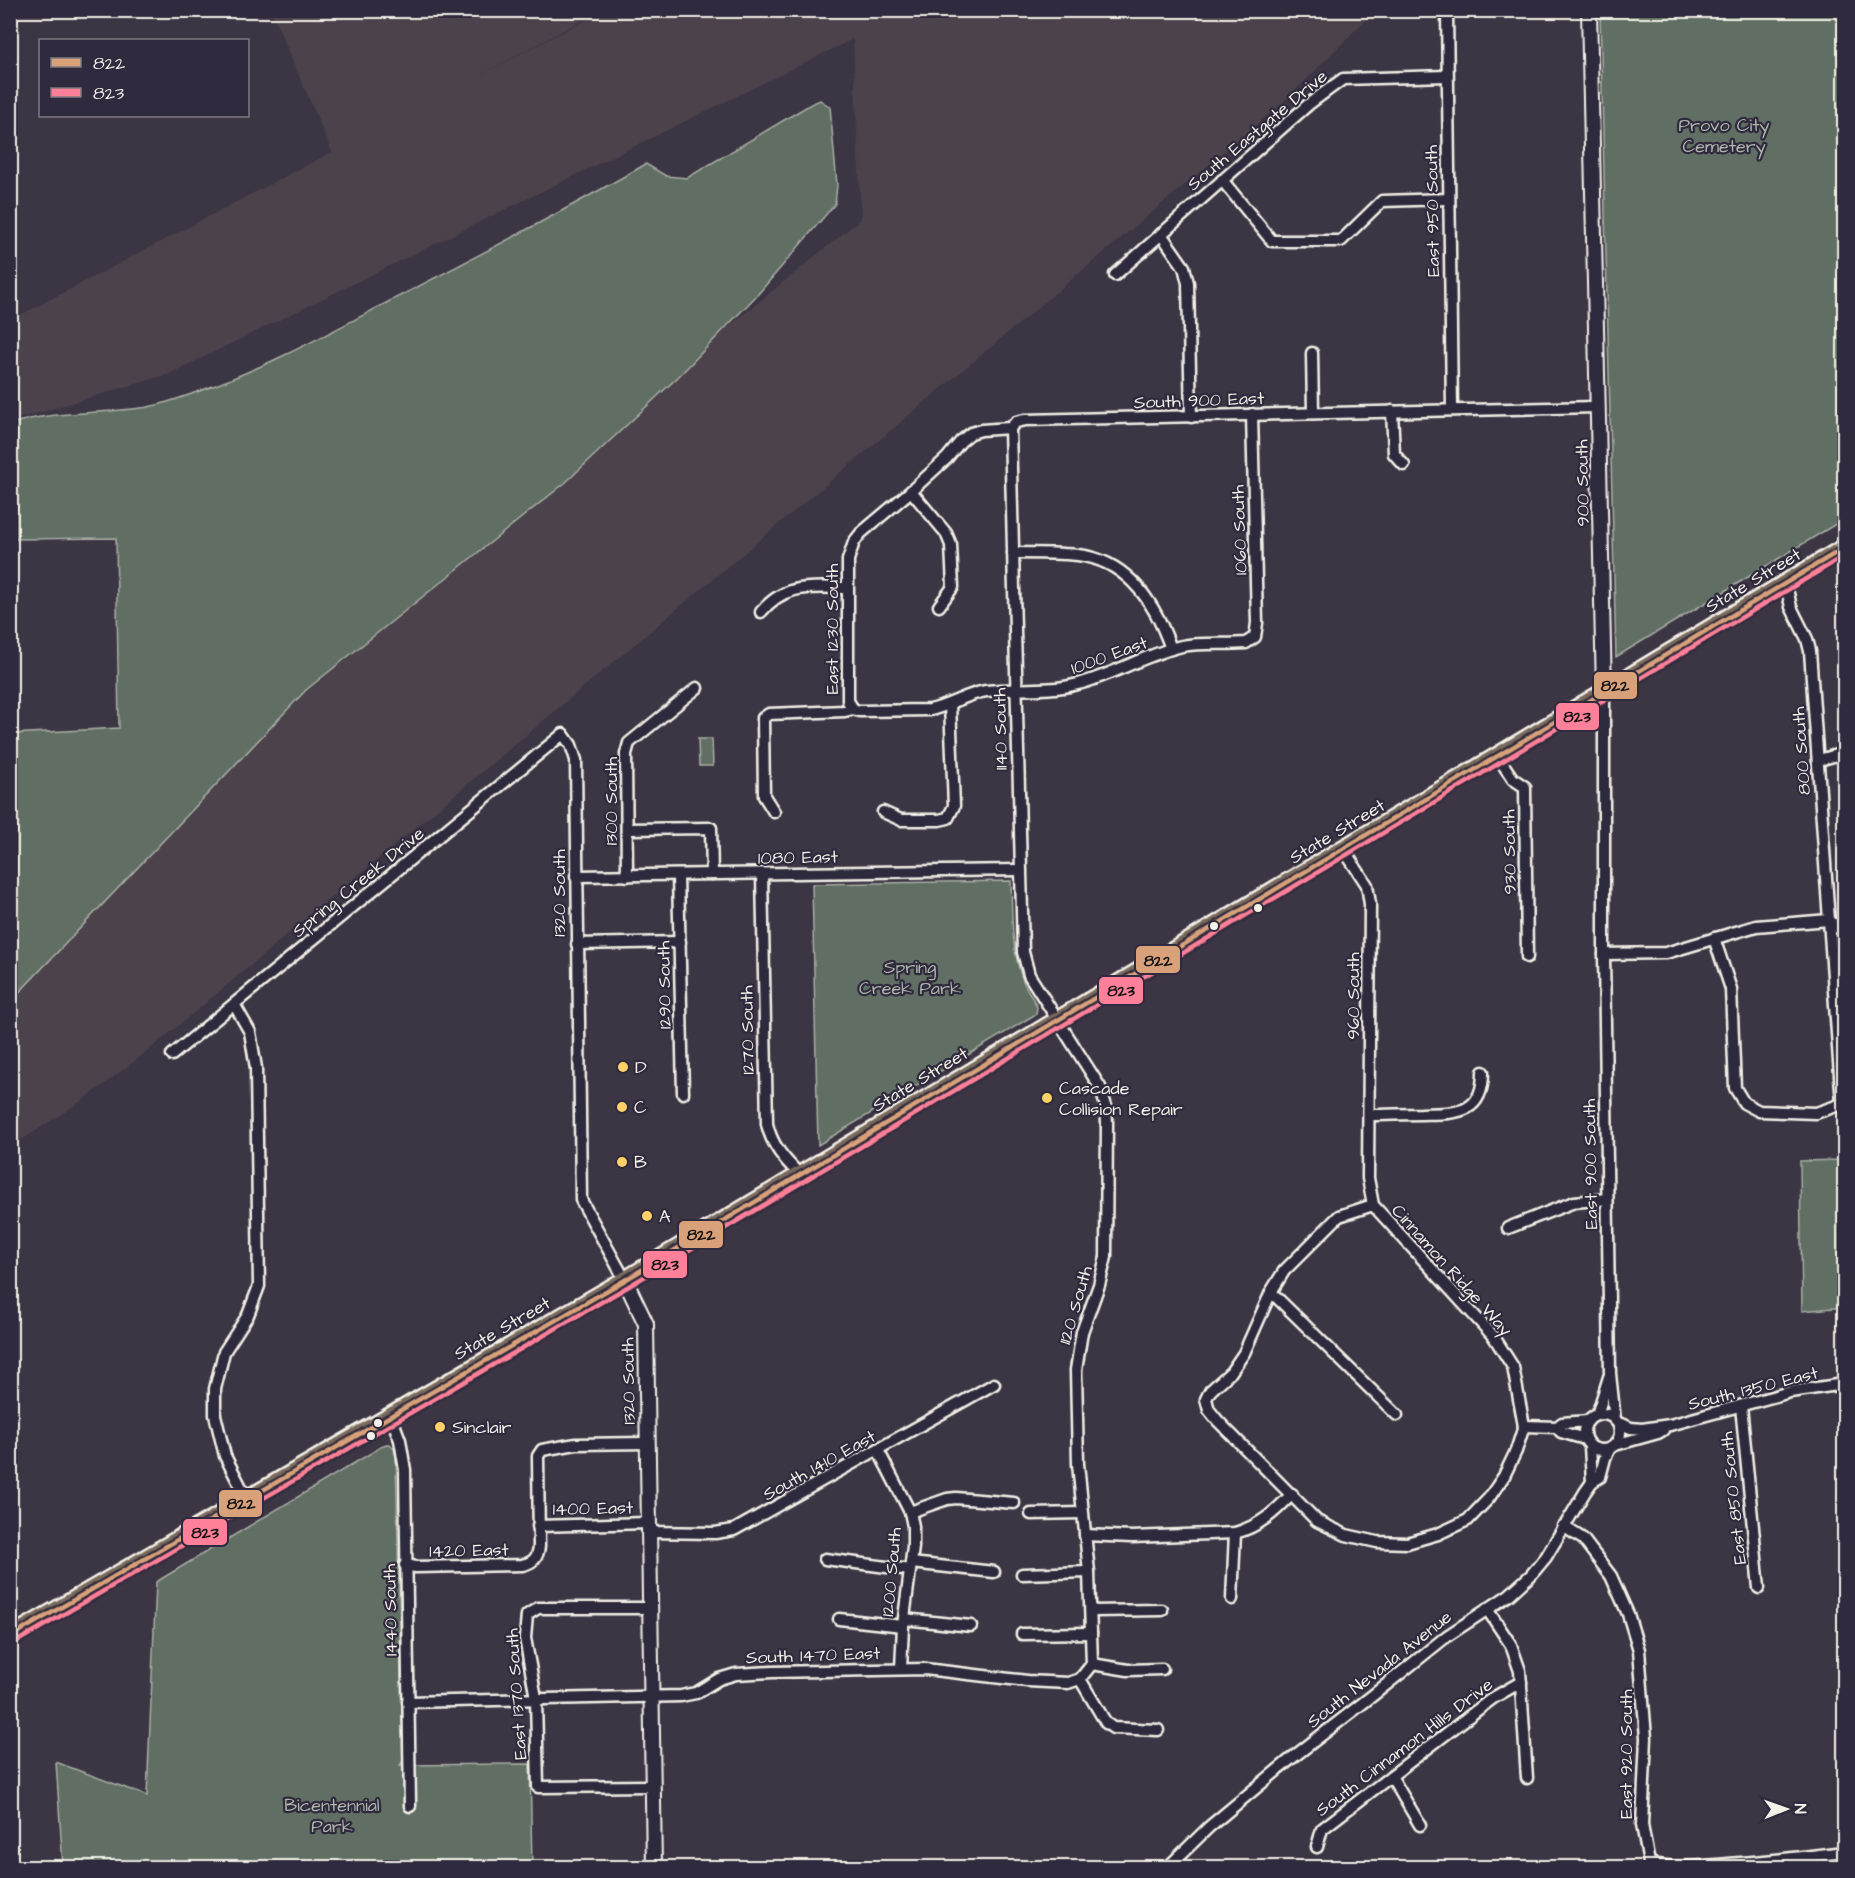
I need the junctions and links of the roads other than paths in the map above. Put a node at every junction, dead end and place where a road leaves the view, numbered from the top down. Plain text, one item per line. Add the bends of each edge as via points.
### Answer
1 (1447, 10) edge
2 (1589, 10) edge
3 (1447, 76) junction
4 (1222, 180) junction
5 (1448, 199) junction
6 (1161, 234) junction
7 (1115, 276) dead end
8 (1312, 352) dead end
9 (1598, 407) junction
10 (1452, 410) junction
11 (1392, 411) junction
12 (1313, 413) junction
13 (1252, 414) junction
14 (1191, 417) junction
15 (1011, 428) junction
16 (1404, 465) dead end
17 (911, 491) junction
18 (851, 548) joint
19 (1845, 548) edge
20 (1013, 553) junction
21 (1786, 584) junction
22 (847, 588) junction
23 (939, 606) dead end
24 (761, 612) dead end
25 (1249, 642) joint
26 (1171, 650) junction
27 (697, 688) dead end
28 (1016, 690) junction
29 (1604, 692) junction
30 (950, 704) junction
31 (853, 709) junction
32 (563, 734) joint
33 (1845, 753) edge
34 (1498, 757) junction
35 (1819, 760) junction
36 (774, 812) dead end
37 (883, 812) dead end
38 (627, 829) junction
39 (1344, 850) junction
40 (1020, 870) junction
41 (712, 874) junction
42 (762, 874) junction
43 (678, 875) junction
44 (576, 876) junction
45 (627, 876) junction
46 (1829, 920) junction
47 (1845, 933) edge
48 (1714, 938) junction
49 (680, 942) junction
50 (577, 944) junction
51 (1604, 954) junction
52 (1527, 957) dead end
53 (234, 1004) junction
54 (1057, 1020) junction
55 (172, 1055) dead end
56 (1483, 1072) dead end
57 (683, 1094) dead end
58 (1369, 1115) junction
59 (799, 1174) junction
60 (1607, 1199) junction
61 (1373, 1205) junction
62 (1508, 1228) dead end
63 (625, 1280) junction
64 (1271, 1292) junction
65 (1610, 1374) junction
66 (994, 1384) dead end
67 (1845, 1384) edge
68 (1741, 1406) junction
69 (391, 1416) junction
70 (1397, 1416) dead end
71 (1593, 1418) junction
72 (1616, 1421) junction
73 (1670, 1425) junction
74 (1524, 1426) junction
75 (1557, 1426) junction
76 (1588, 1442) junction
77 (647, 1443) junction
78 (1613, 1447) junction
79 (878, 1450) junction
80 (1592, 1482) junction
81 (1292, 1494) junction
82 (247, 1499) junction
83 (1014, 1503) dead end
84 (910, 1512) junction
85 (1082, 1513) junction
86 (1031, 1514) dead end
87 (538, 1526) junction
88 (1563, 1526) junction
89 (648, 1528) junction
90 (1235, 1533) junction
91 (1085, 1535) junction
92 (825, 1558) dead end
93 (405, 1565) junction
94 (911, 1567) junction
95 (994, 1572) dead end
96 (1089, 1572) junction
97 (1022, 1574) dead end
98 (1759, 1588) dead end
99 (1232, 1599) dead end
100 (649, 1608) junction
101 (1486, 1609) junction
102 (1162, 1610) dead end
103 (1092, 1611) junction
104 (839, 1619) dead end
105 (904, 1622) junction
106 (971, 1626) dead end
107 (1091, 1633) junction
108 (1022, 1634) dead end
109 (10, 1637) edge
110 (1092, 1664) junction
111 (901, 1669) junction
112 (1162, 1669) dead end
113 (1080, 1679) junction
114 (1521, 1682) junction
115 (651, 1696) junction
116 (536, 1698) junction
117 (408, 1702) junction
118 (1158, 1730) dead end
119 (1390, 1776) junction
120 (1527, 1778) dead end
121 (652, 1786) junction
122 (410, 1806) dead end
123 (1420, 1825) dead end
124 (1317, 1847) dead end
125 (1845, 1851) edge
126 (1698, 1867) edge
127 (654, 1868) edge
128 (1167, 1868) edge

1 - 3 street, East 950 South
2 - 9 street, 900 South
3 - 4 street, South Eastgate Drive via 1342,79
3 - 5 street, East 950 South
4 - 5 street via 1272,241 1341,241 1382,201
4 - 6 street, South Eastgate Drive
5 - 10 street, East 950 South
6 - 7 street, South Eastgate Drive
6 - 14 street via 1184,267 1188,283
8 - 12 street
9 - 10 street, South 900 East
9 - 29 street, 900 South
10 - 11 street, South 900 East
11 - 12 street, South 900 East
11 - 16 street via 1394,454
12 - 13 street, South 900 East
13 - 14 street, South 900 East
13 - 25 street, 1060 South via 1257,633
14 - 15 street, South 900 East via 1025,420
15 - 17 street, South 900 East via 971,433
15 - 20 street, 1140 South
17 - 18 street, South 900 East via 861,533
17 - 23 street via 946,533 951,545 953,587
18 - 22 street, East 1230 South
19 - 21 main road, State Street
20 - 26 street via 1080,555 1109,564 1137,585 1153,608
20 - 28 street, 1140 South
21 - 29 main road, State Street
21 - 35 street, 800 South via 1791,607 1810,651
22 - 24 street via 789,590
22 - 31 street, East 1230 South via 848,701
25 - 26 street, 1000 East
26 - 28 street, 1000 East via 1081,684
27 - 38 street, 1300 South via 629,743
28 - 30 street, 1000 East via 975,693
28 - 40 street, 1140 South
29 - 34 main road, State Street
29 - 51 street, 900 South
30 - 31 street, 1000 East via 930,710
30 - 37 street via 954,806 948,818 901,820
31 - 36 street, 1000 East via 763,717 764,796
32 - 44 street, 1320 South via 576,760
32 - 53 street, Spring Creek Drive
33 - 35 street
34 - 39 main road, State Street
34 - 52 street, 930 South via 1513,779 1525,787
35 - 46 street, 800 South
38 - 41 street via 711,828
38 - 45 street, 1300 South
39 - 54 main road, State Street
39 - 58 street, 960 South via 1367,885 1370,904
40 - 42 street, 1080 East
40 - 54 street, 1140 South via 1021,937 1029,975
41 - 42 street, 1080 East
41 - 43 street, 1080 East
42 - 59 street, 1270 South via 765,1110 770,1139
43 - 45 street, 1080 East
43 - 49 street, 1290 South
44 - 45 street, 1080 East
44 - 50 street, 1320 South
46 - 47 street
46 - 48 street via 1756,926
46 - 48 street, 800 South via 1842,1104 1816,1113 1759,1111 1744,1103 1735,1088 1731,989
48 - 51 street via 1666,953
49 - 50 street
49 - 57 street, 1290 South
50 - 63 street, 1320 South via 580,1200
51 - 60 street, East 900 South
53 - 55 street, Spring Creek Drive
53 - 82 street via 250,1032 256,1068 259,1286 248,1315 224,1352 215,1389 215,1415 225,1456
54 - 59 main road, State Street
54 - 85 street, 1120 South via 1100,1087 1107,1123 1106,1257 1082,1332 1076,1370
56 - 58 street via 1483,1088 1473,1104 1458,1113
58 - 61 street, 960 South via 1368,1178
59 - 63 main road, State Street
60 - 62 street via 1574,1202
60 - 65 street, East 900 South
61 - 64 street via 1339,1216 1284,1271
61 - 74 street, Cinnamon Ridge Way via 1494,1337 1513,1367
63 - 69 main road, State Street
63 - 77 street, 1320 South via 646,1324
64 - 70 street
64 - 81 street via 1245,1353 1206,1399 1218,1421
65 - 71 street, East 900 South
65 - 72 street, East 900 South
66 - 79 street, South 1410 East
67 - 68 street, South 1350 East via 1790,1392
68 - 73 street, South 1350 East
68 - 98 street, East 850 South
69 - 82 main road, State Street
69 - 93 street, 1440 South via 404,1457
71 - 72 street via 1607,1415
71 - 75 street
71 - 76 street via 1584,1429
72 - 73 street, South 1350 East via 1642,1429
72 - 78 street via 1620,1435
73 - 78 street, South 1350 East via 1658,1433
74 - 75 street
74 - 81 street via 1504,1476 1489,1498 1468,1520 1438,1534 1407,1543 1346,1535 1317,1521
75 - 76 street via 1561,1432
76 - 78 street via 1600,1450
76 - 80 street
77 - 87 street via 576,1444 542,1450 538,1456
77 - 89 street, 1320 South
78 - 80 street, South Nevada Avenue via 1600,1477
79 - 84 street, 1200 South
79 - 89 street, South 1410 East via 734,1530 715,1533
80 - 88 street, South Nevada Avenue
81 - 90 street via 1271,1516
82 - 109 main road, State Street
83 - 84 street via 956,1498
84 - 94 street, 1200 South
85 - 86 street
85 - 91 street, 1120 South
87 - 89 street, 1400 East
87 - 93 street, 1420 East via 538,1552 533,1561 522,1565
88 - 101 street, South Nevada Avenue via 1531,1575
88 - 126 street, East 920 South via 1583,1539 1611,1576 1639,1650 1646,1738 1642,1825 1649,1863
89 - 100 street, 1320 South
90 - 91 street
90 - 99 street
91 - 96 street, 1120 South
92 - 94 street
93 - 117 street, 1440 South
94 - 95 street
94 - 105 street, 1200 South
96 - 97 street
96 - 103 street, 1120 South
100 - 115 street, 1320 South
100 - 116 street, East 1370 South via 538,1608 527,1615 525,1638
101 - 114 street via 1511,1645
101 - 128 street, South Nevada Avenue via 1253,1788
102 - 103 street
103 - 107 street, 1120 South
104 - 105 street
105 - 106 street
105 - 111 street, 1200 South
107 - 108 street
107 - 110 street, 1120 South
110 - 112 street via 1128,1670
110 - 113 street
111 - 113 street, South 1470 East via 1027,1681 1068,1683
111 - 115 street, South 1470 East via 736,1674 718,1679 696,1694
113 - 118 street via 1106,1723 1113,1728
114 - 119 street, South Cinnamon Hills Drive via 1493,1698
114 - 120 street
115 - 116 street, South 1470 East
115 - 121 street, 1320 South
116 - 117 street, South 1470 East
116 - 121 street, East 1370 South via 538,1787
117 - 122 street, 1440 South
119 - 123 street
119 - 124 street, South Cinnamon Hills Drive via 1322,1829
121 - 127 street, 1320 South
125 - 126 street

